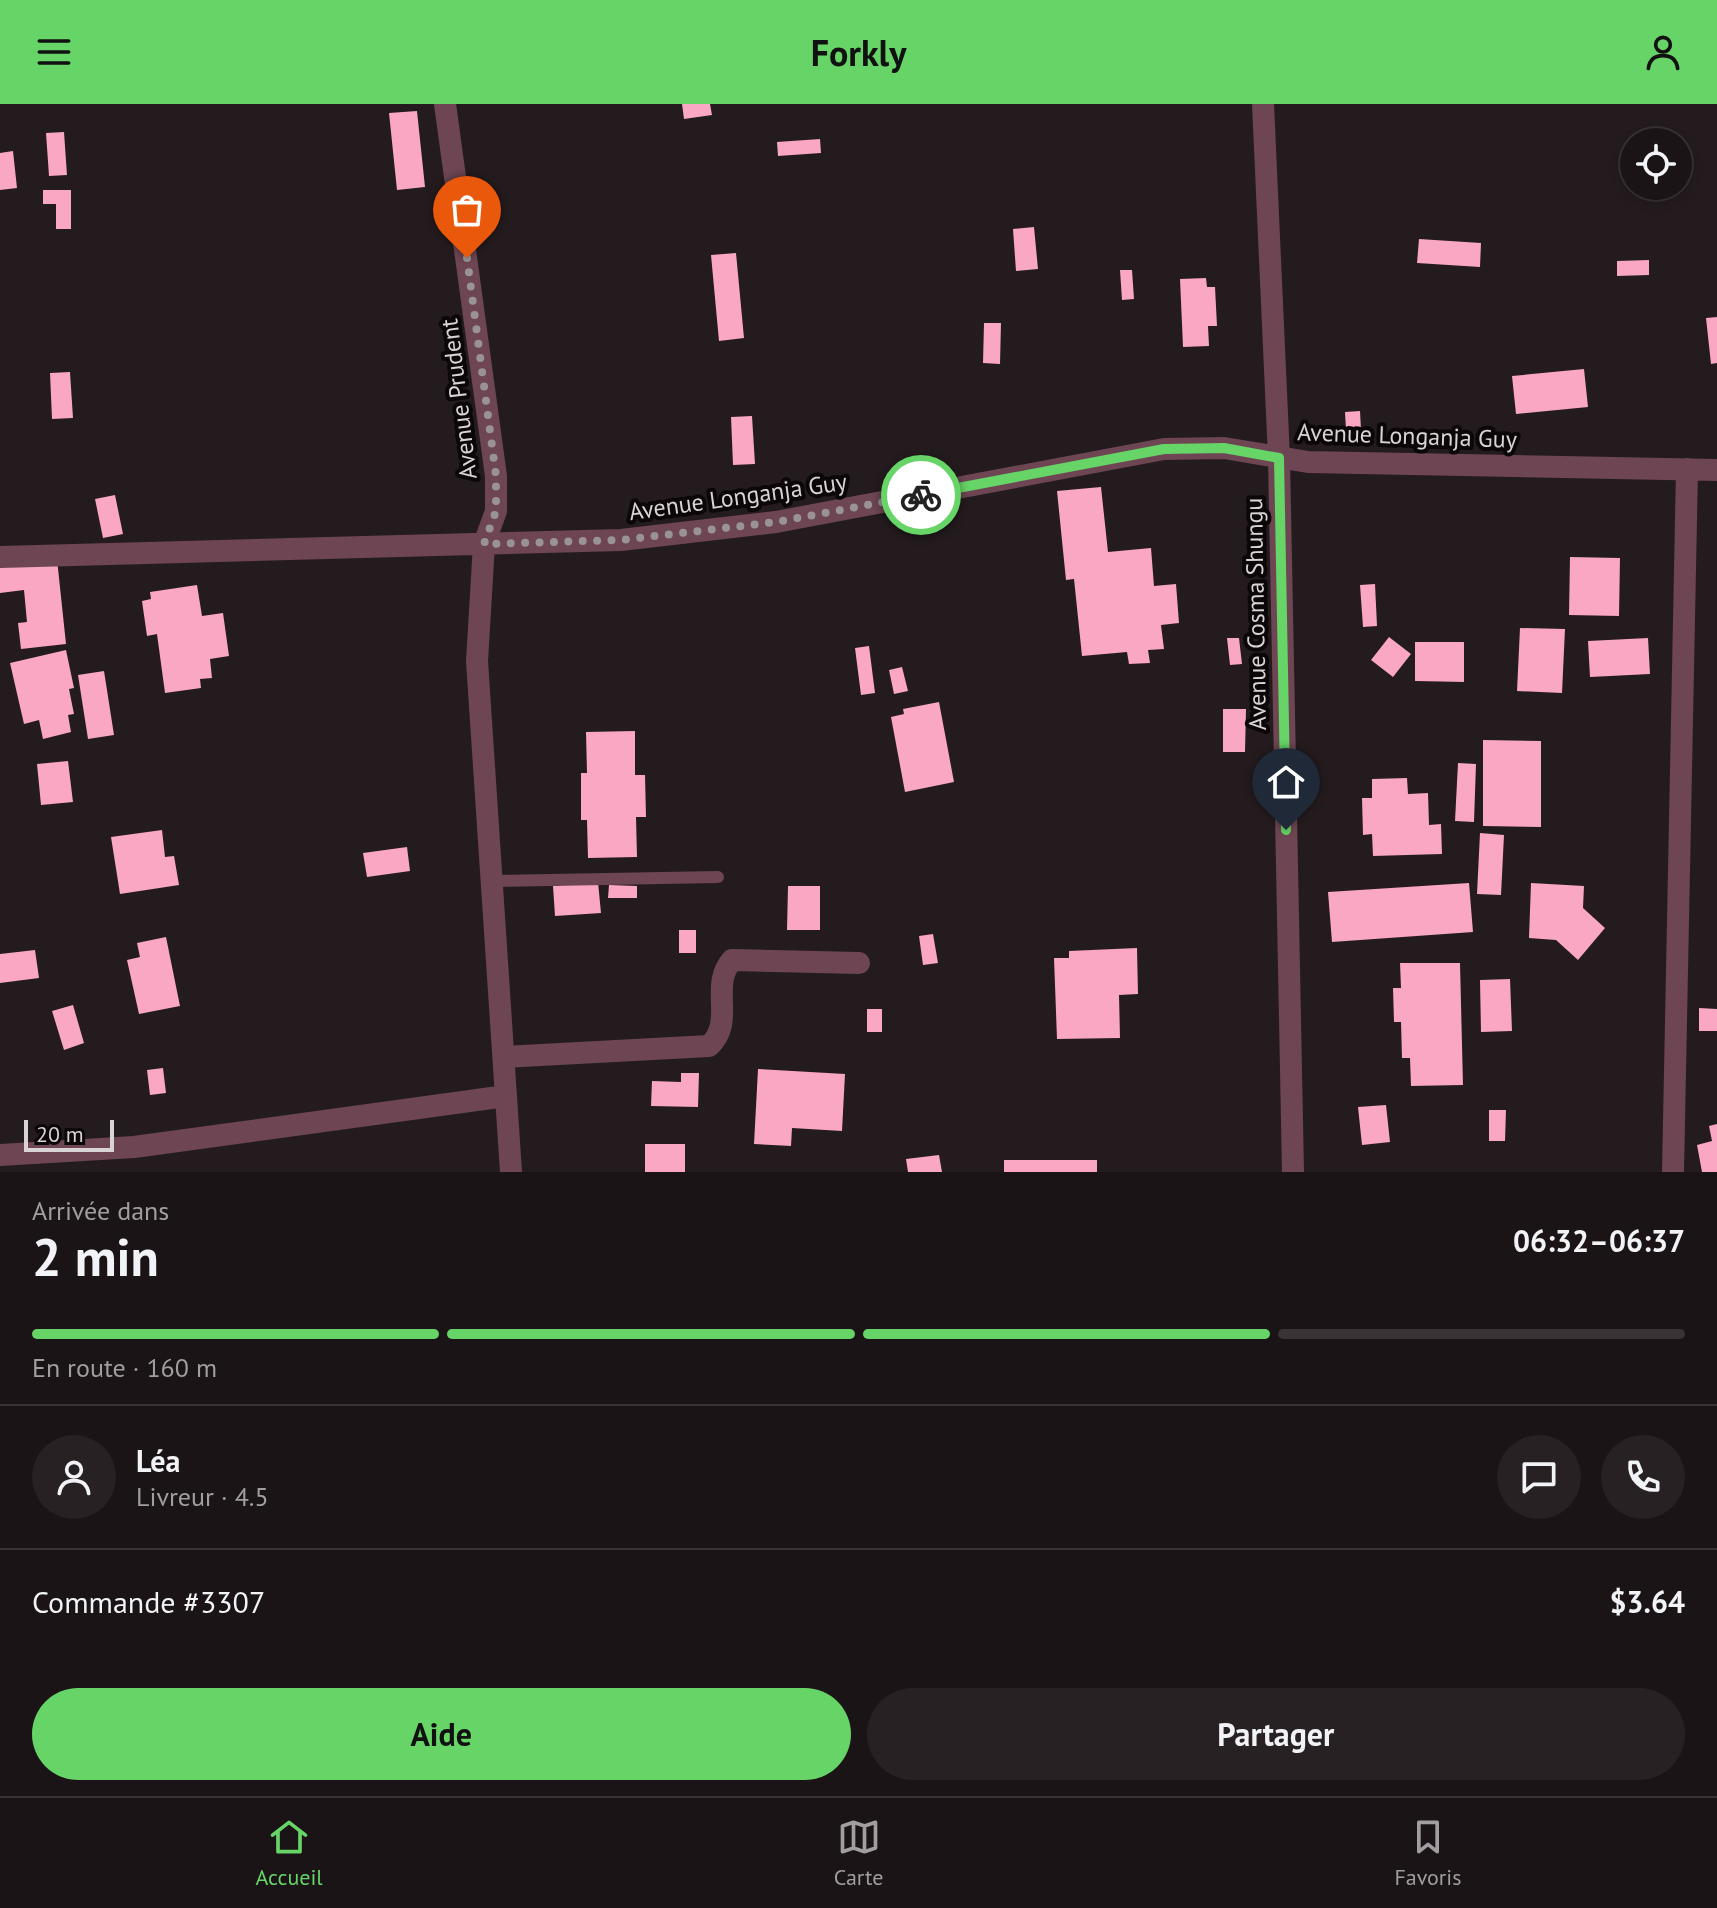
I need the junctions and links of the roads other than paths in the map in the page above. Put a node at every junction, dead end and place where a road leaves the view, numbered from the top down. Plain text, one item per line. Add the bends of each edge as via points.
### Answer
1 (445, 104) edge
2 (1263, 104) edge
3 (1279, 458) junction
4 (1687, 469) junction
5 (1717, 470) edge
6 (484, 544) junction
7 (0, 557) edge
8 (718, 877) dead end
9 (492, 881) junction
10 (859, 963) dead end
11 (504, 1057) junction
12 (506, 1096) junction
13 (0, 1155) edge
14 (511, 1172) edge
15 (1293, 1172) edge
16 (1673, 1172) edge

1 - 6 street, Avenue Prudent via 496,476 496,511
2 - 3 street, Avenue Cosma Shungu
3 - 4 street, Avenue Longanja Guy
3 - 6 street, Avenue Longanja Guy via 1224,448 1164,449 776,522 621,540
3 - 15 street, Avenue Cosma Shungu
4 - 5 street, Avenue Longanja Guy
4 - 16 street
6 - 7 street, Avenue Longanja Guy
6 - 9 street, Avenue Prudent via 477,661
8 - 9 lane
9 - 11 street, Avenue Prudent
10 - 11 street via 732,960 722,976 723,1025 709,1046
11 - 12 street, Avenue Prudent
12 - 13 street via 134,1147
12 - 14 street, Avenue Prudent

